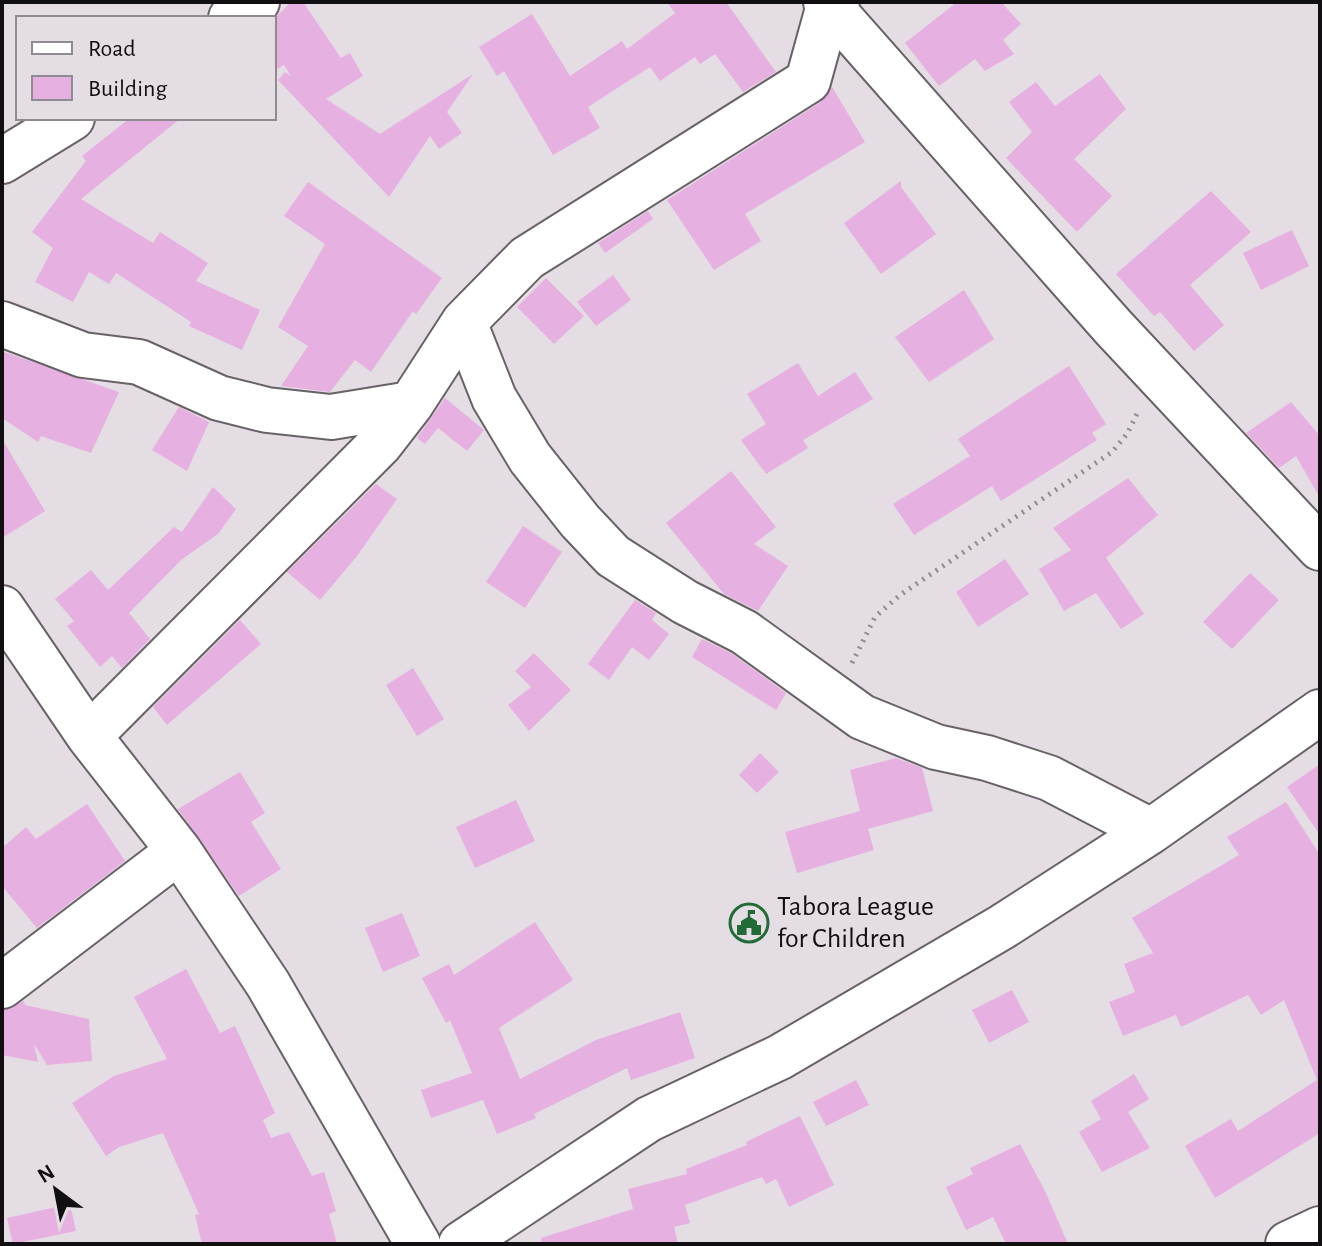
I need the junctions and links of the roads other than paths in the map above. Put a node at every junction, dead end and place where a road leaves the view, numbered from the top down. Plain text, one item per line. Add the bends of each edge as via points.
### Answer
1 (257, 2) edge
2 (831, 3) edge
3 (234, 16) edge
4 (69, 120) edge
5 (2, 161) edge
6 (464, 322) junction
7 (2, 324) edge
8 (411, 404) junction
9 (1320, 548) edge
10 (2, 608) edge
11 (1320, 712) edge
12 (89, 736) junction
13 (1151, 831) junction
14 (179, 851) junction
15 (2, 986) edge
16 (1320, 1229) edge
17 (418, 1244) edge
18 (461, 1244) edge
19 (1288, 1244) edge

1 - 3 main road
2 - 6 main road via 808,81 527,258
2 - 9 main road via 1113,327
4 - 5 main road
6 - 8 main road
6 - 13 main road via 494,398 530,458 613,556 744,632 862,717 936,747 1019,766
7 - 8 main road via 83,355 139,362 219,398 267,410 331,417
8 - 12 main road via 380,444
10 - 12 main road
11 - 13 main road
12 - 14 main road
13 - 18 main road via 1002,927 780,1057 636,1127
14 - 15 main road
14 - 17 main road via 268,984
16 - 19 main road

